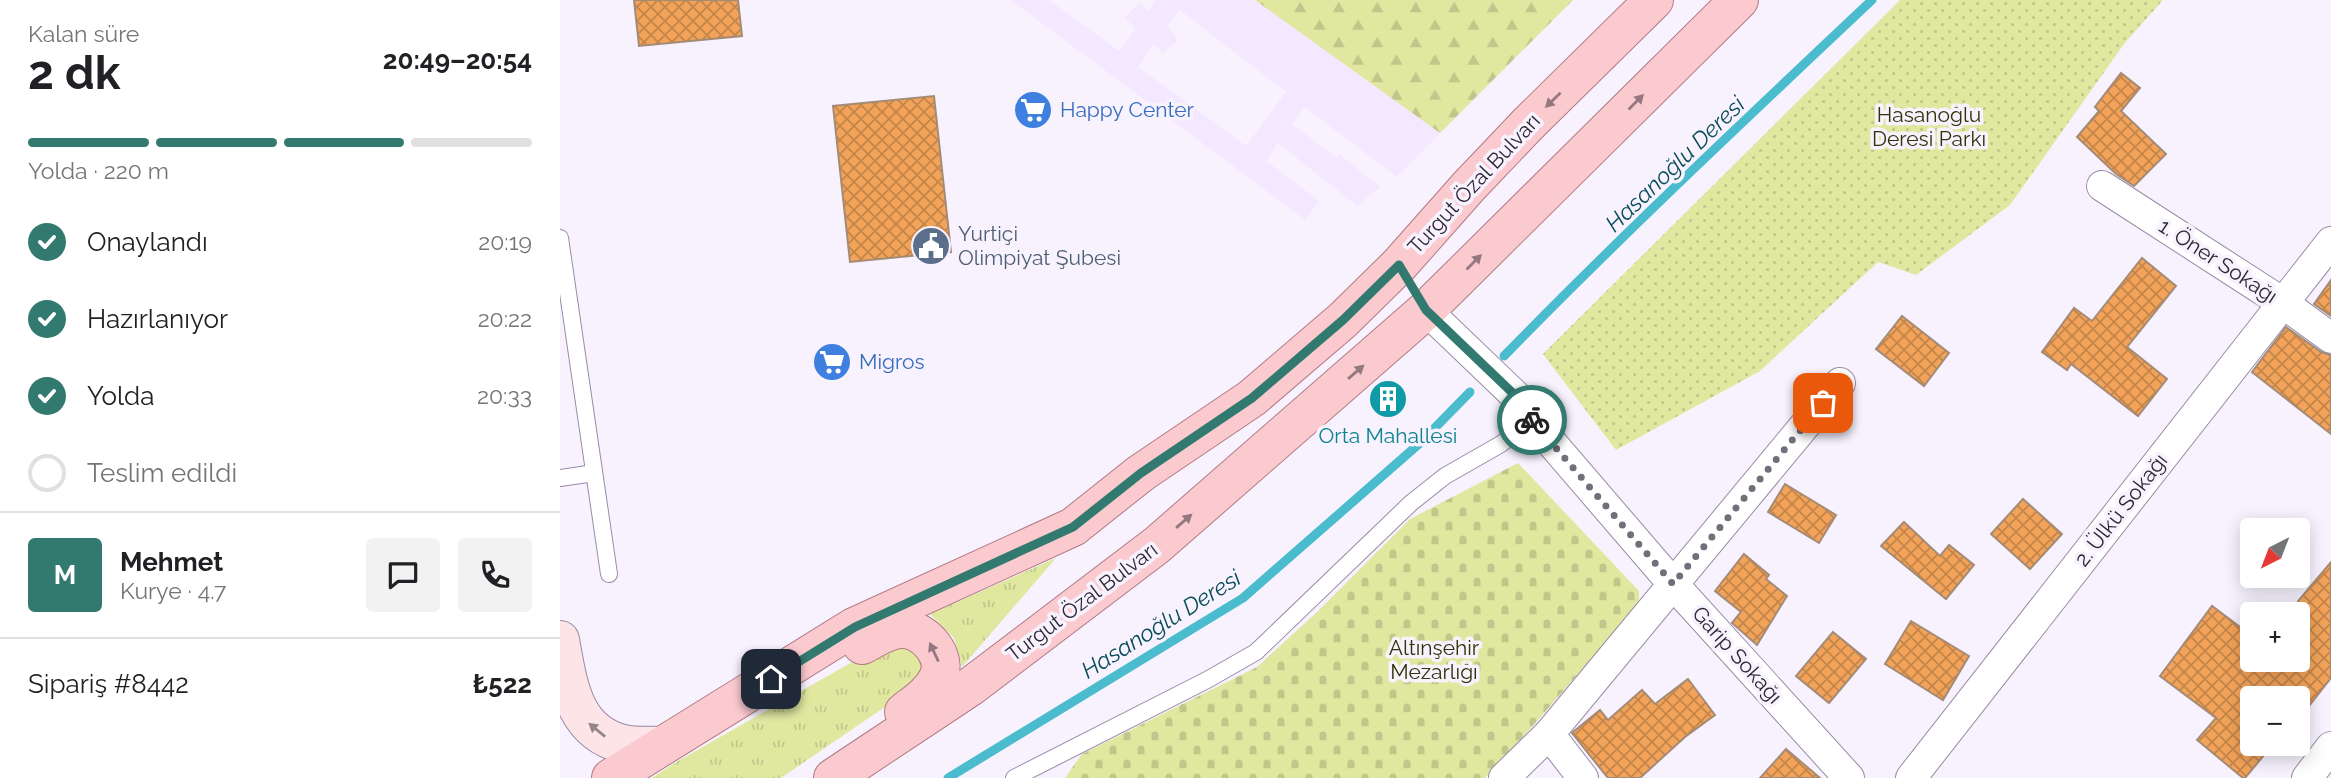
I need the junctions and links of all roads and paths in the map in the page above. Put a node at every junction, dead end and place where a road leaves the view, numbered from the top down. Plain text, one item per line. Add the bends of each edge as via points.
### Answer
1 (1654, 0) edge
2 (1739, 0) edge
3 (2102, 186) dead end
4 (560, 238) edge
5 (2331, 242) edge
6 (1399, 265) junction
7 (2283, 303) junction
8 (1426, 310) junction
9 (566, 322) edge
10 (2331, 338) edge
11 (1840, 383) dead end
12 (1526, 410) junction
13 (594, 473) junction
14 (560, 478) edge
15 (609, 574) dead end
16 (1673, 584) junction
17 (560, 640) edge
18 (1549, 734) junction
19 (661, 746) junction
20 (2331, 747) edge
21 (1019, 777) edge
22 (611, 778) edge
23 (811, 778) edge
24 (833, 778) edge
25 (1504, 778) edge
26 (1583, 778) edge
27 (1849, 778) edge
28 (1911, 778) edge
29 (2307, 778) edge

1 -> 6 main road, Turgut Özal Bulvarı via 1520,133
8 -> 2 main road, Turgut Özal Bulvarı
3 - 7 street, 1. Öner Sokağı
4 - 9 lane
5 - 7 street, 2. Ülkü Sokağı
6 - 8 main road
6 - 19 main road, Turgut Özal Bulvarı via 1252,398 1141,473 1073,527 855,627
7 - 10 street, 1. Öner Sokağı
7 - 28 street, 2. Ülkü Sokağı
8 - 12 street, Garip Sokağı
24 -> 8 main road, Turgut Özal Bulvarı via 970,687 1157,545
9 - 13 lane
11 - 16 street
12 - 16 street, Garip Sokağı
12 - 21 lane via 1501,444 1445,475 1411,503 1256,652
13 - 14 lane
13 - 15 lane
16 - 18 street
16 - 27 street, Garip Sokağı
19 -> 17 street via 624,744 600,735 580,715 567,680
18 - 25 street
18 - 26 street
19 - 22 main road, Turgut Özal Bulvarı
23 -> 19 main road via 931,690 940,675 939,659 926,638 903,628 885,633 745,709
20 - 29 street

